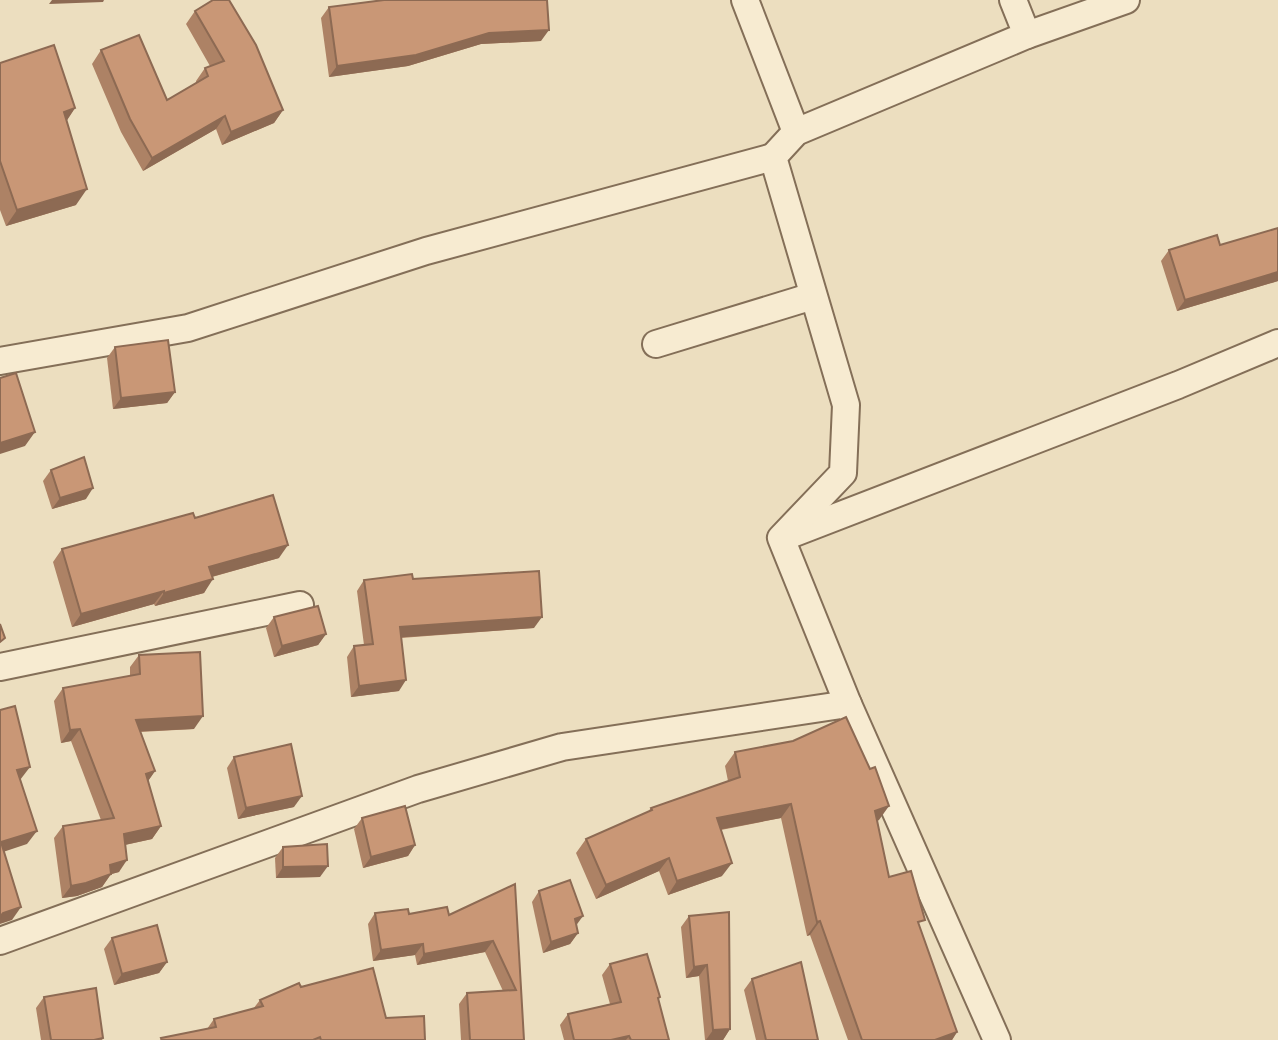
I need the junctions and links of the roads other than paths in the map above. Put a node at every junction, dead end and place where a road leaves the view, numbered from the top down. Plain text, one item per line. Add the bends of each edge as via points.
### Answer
1 (745, 0) edge
2 (1013, 0) edge
3 (1126, 0) edge
4 (1027, 35) junction
5 (796, 132) junction
6 (773, 156) junction
7 (813, 296) junction
8 (1278, 343) edge
9 (656, 344) dead end
10 (0, 360) edge
11 (781, 538) junction
12 (300, 605) dead end
13 (0, 667) edge
14 (848, 704) junction
15 (0, 941) edge
16 (997, 1040) edge

1 - 5 street
2 - 4 street
3 - 4 street
4 - 5 street
5 - 6 street
6 - 7 street
6 - 10 street via 426,251 188,328
7 - 9 street
7 - 11 street via 846,405 842,473
8 - 11 street
11 - 14 street
12 - 13 street
14 - 15 street via 562,747 418,789
14 - 16 street

